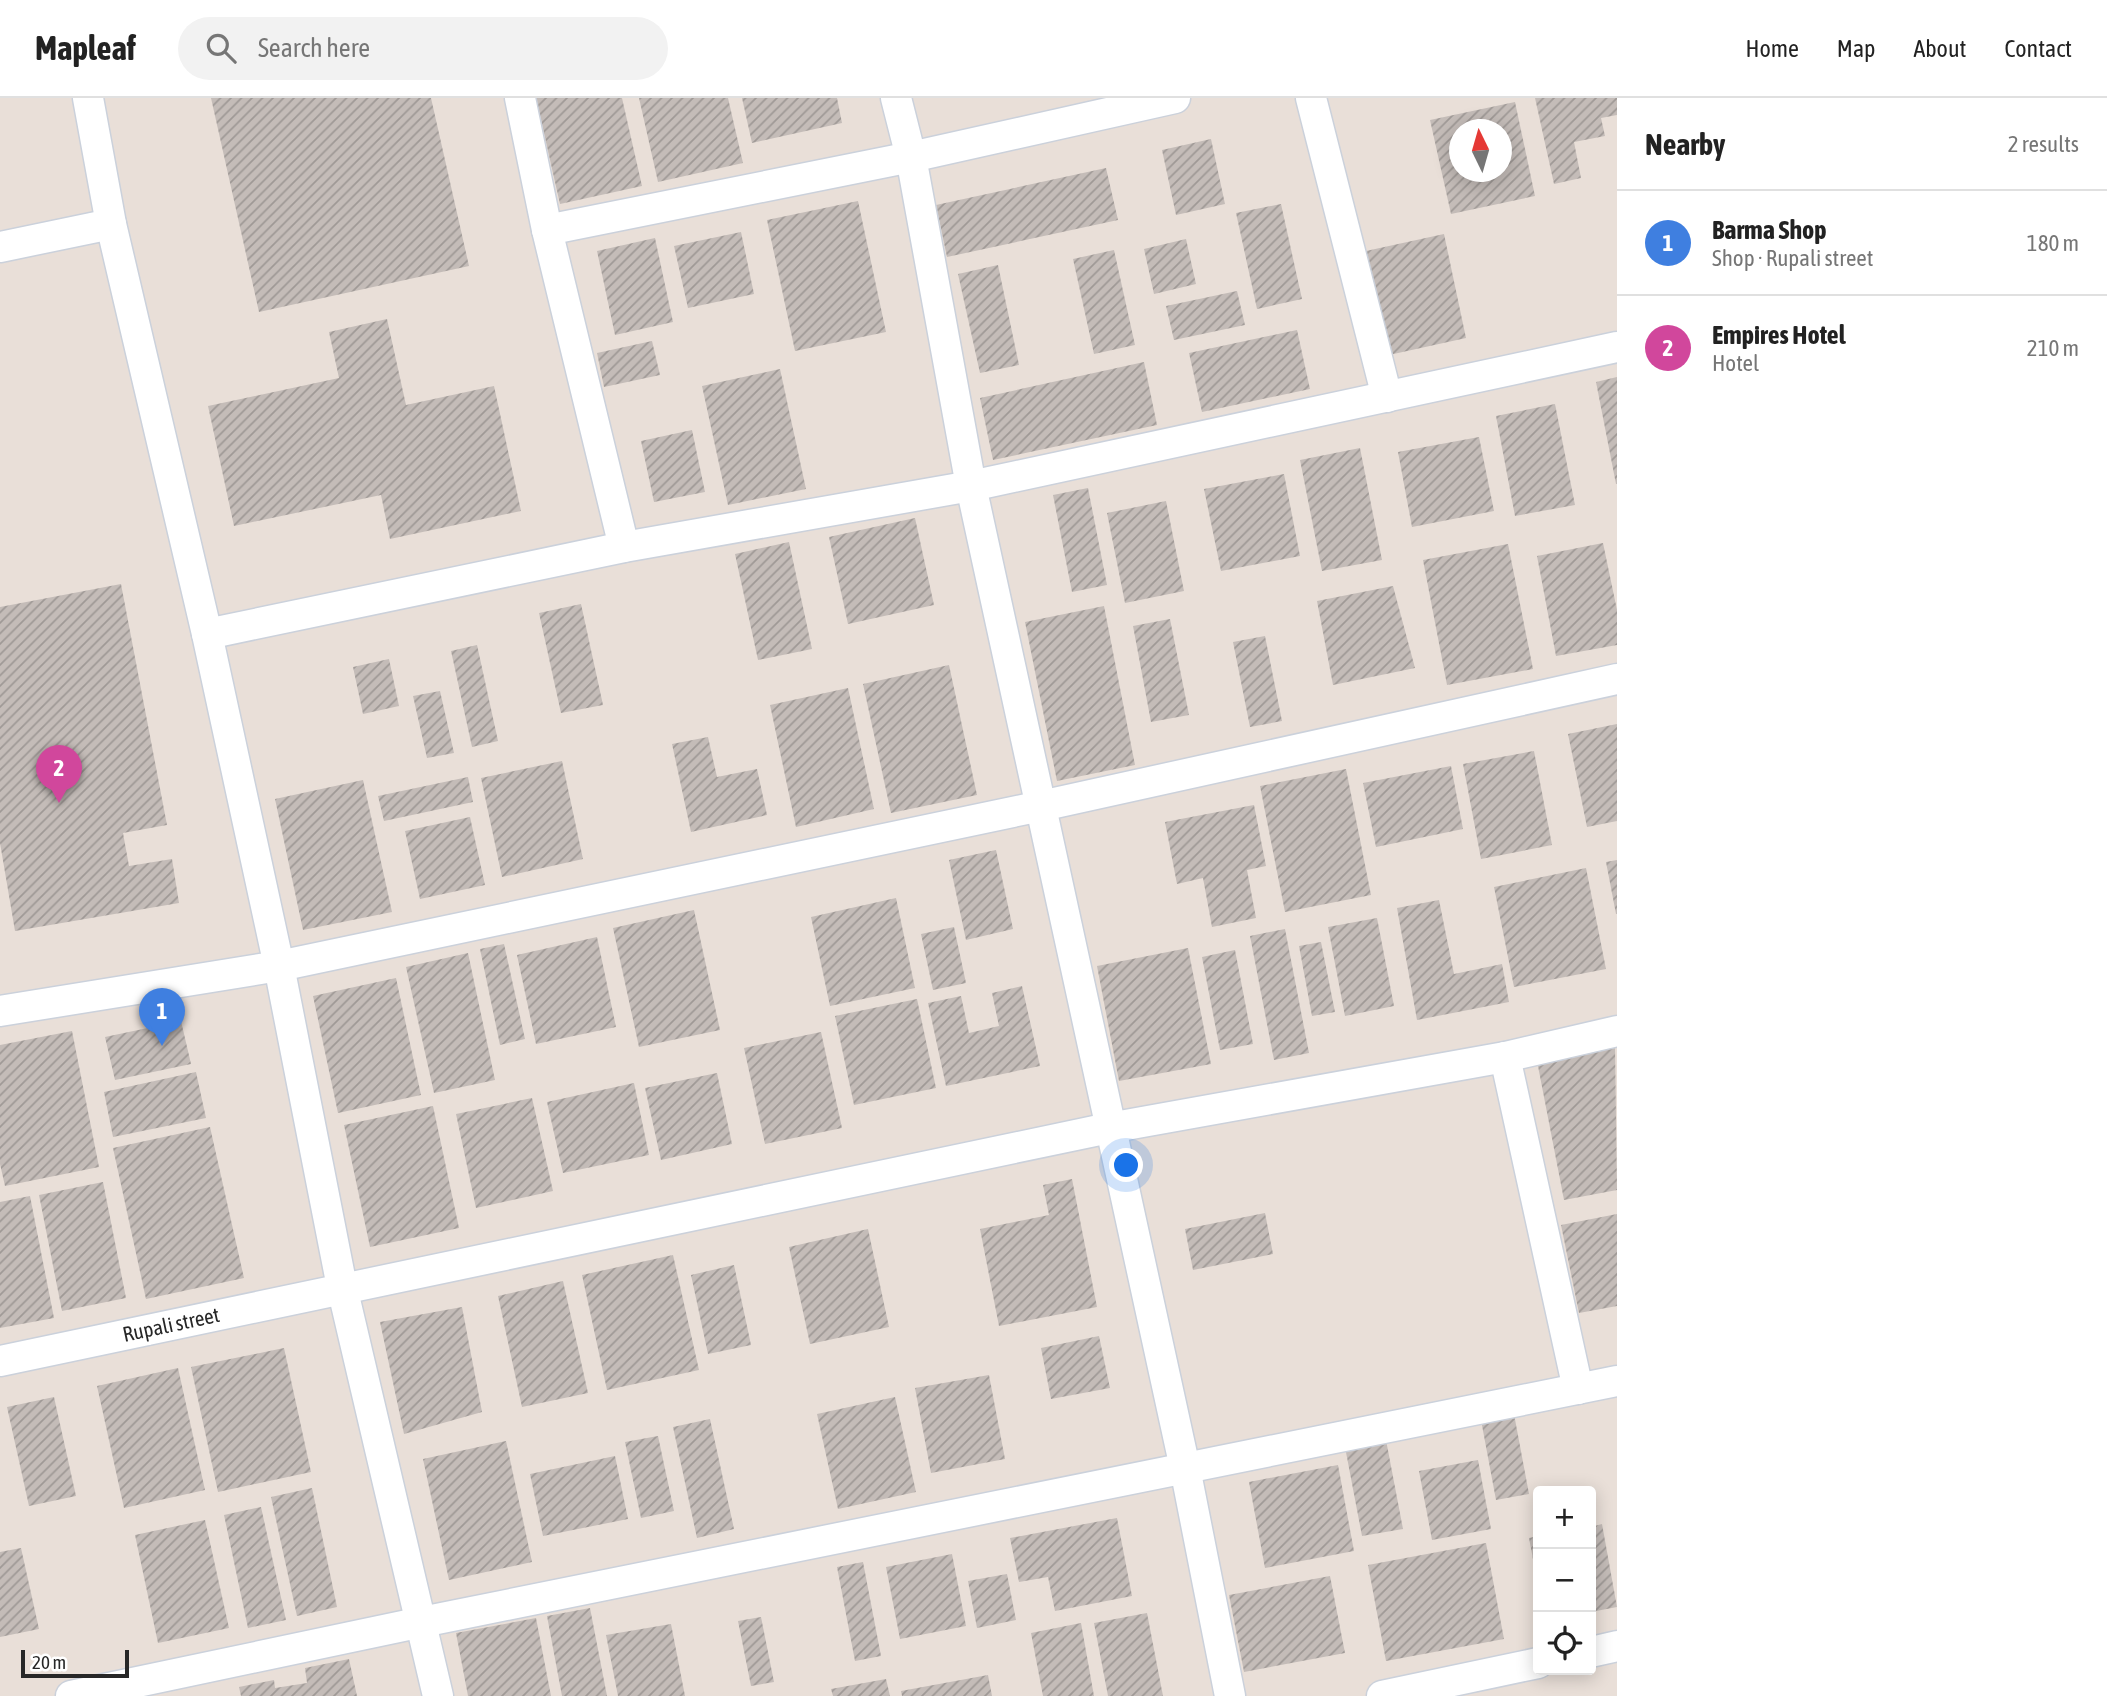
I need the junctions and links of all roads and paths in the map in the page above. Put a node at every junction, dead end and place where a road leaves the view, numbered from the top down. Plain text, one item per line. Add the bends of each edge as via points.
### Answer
1 (88, 98) edge
2 (520, 98) edge
3 (896, 98) edge
4 (1175, 98) edge
5 (1311, 98) edge
6 (911, 157) junction
7 (111, 224) junction
8 (547, 230) junction
9 (0, 247) edge
10 (1617, 347) edge
11 (1387, 397) junction
12 (971, 486) junction
13 (624, 547) junction
14 (207, 634) junction
15 (1617, 679) edge
16 (1041, 806) junction
17 (279, 966) junction
18 (0, 1011) edge
19 (1617, 1031) edge
20 (1506, 1057) junction
21 (1109, 1128) junction
22 (342, 1287) junction
23 (0, 1361) edge
24 (1617, 1381) edge
25 (1578, 1389) junction
26 (1185, 1468) junction
27 (422, 1622) junction
28 (1617, 1646) edge
29 (1596, 1651) edge
30 (1533, 1664) edge
31 (71, 1696) edge
32 (438, 1696) edge
33 (1230, 1696) edge
34 (1382, 1696) edge

1 - 7 street
2 - 8 street
3 - 6 street
4 - 6 street
5 - 11 street
6 - 8 street
6 - 12 street
7 - 9 street
7 - 14 street
8 - 13 street
10 - 11 street
11 - 12 street
12 - 13 street
12 - 16 street
13 - 14 street
14 - 17 street
15 - 16 street
16 - 17 street
16 - 21 street
17 - 18 street
17 - 22 street
19 - 20 street, Rupali street
20 - 21 street, Rupali street
20 - 25 street
21 - 22 street, Rupali street
21 - 26 street
22 - 23 street, Rupali street
22 - 27 street
24 - 25 street
25 - 26 street
26 - 27 street
26 - 33 street
27 - 31 street
27 - 32 street
28 - 29 street
30 - 34 street

